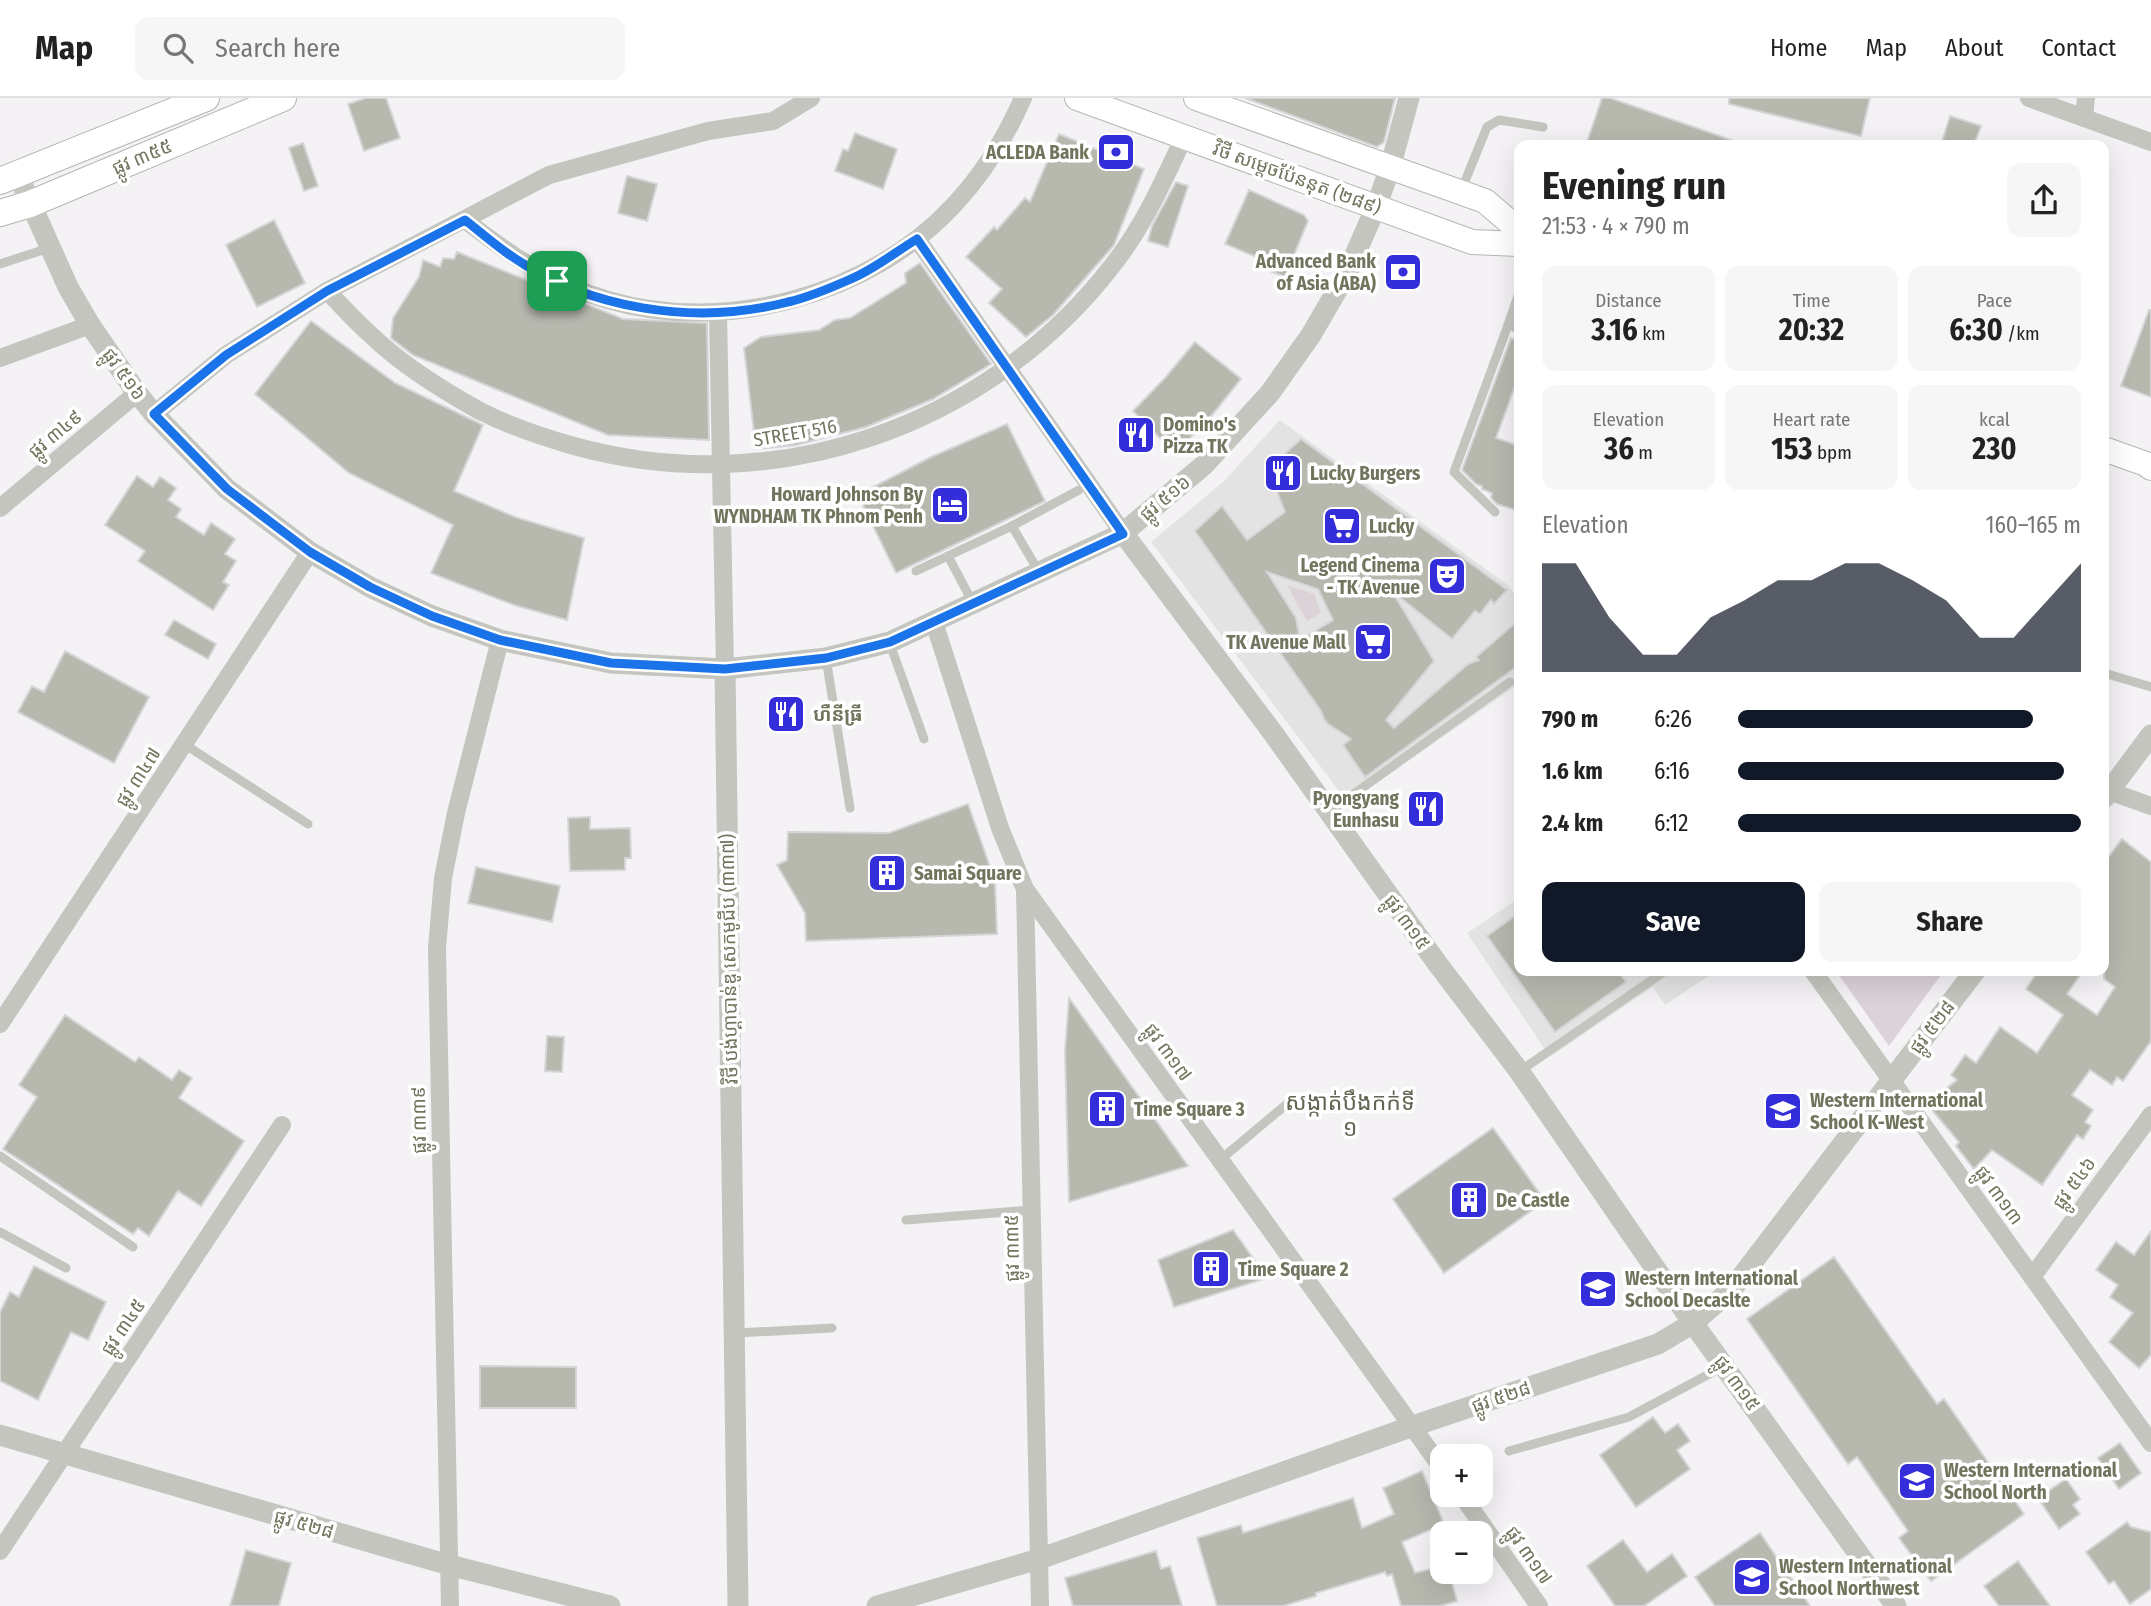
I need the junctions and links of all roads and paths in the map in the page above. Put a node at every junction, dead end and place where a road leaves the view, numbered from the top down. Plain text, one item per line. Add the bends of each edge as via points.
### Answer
1 (206, 98) edge
2 (284, 98) edge
3 (811, 98) edge
4 (1023, 98) edge
5 (1077, 98) edge
6 (1196, 98) edge
7 (1409, 98) edge
8 (2029, 98) edge
9 (2086, 98) edge
10 (238, 107) edge
11 (2084, 118) junction
12 (1543, 127) dead end
13 (1184, 137) junction
14 (2151, 142) edge
15 (1390, 168) junction
16 (9, 178) edge
17 (1460, 193) junction
18 (30, 204) junction
19 (1376, 207) junction
20 (0, 213) edge
21 (465, 220) junction
22 (1514, 226) edge
23 (917, 239) junction
24 (1514, 244) edge
25 (49, 248) junction
26 (0, 264) edge
27 (327, 291) junction
28 (1514, 308) edge
29 (718, 313) junction
30 (90, 325) junction
31 (1508, 325) junction
32 (1514, 327) edge
33 (0, 358) edge
34 (1007, 368) junction
35 (137, 393) junction
36 (154, 414) junction
37 (2109, 451) edge
38 (721, 465) junction
39 (2149, 465) edge
40 (1079, 490) dead end
41 (0, 508) edge
42 (1495, 512) dead end
43 (1012, 526) junction
44 (1123, 534) junction
45 (310, 552) junction
46 (948, 556) junction
47 (916, 571) dead end
48 (1039, 572) junction
49 (973, 603) junction
50 (933, 622) junction
51 (500, 640) junction
52 (890, 642) junction
53 (826, 658) junction
54 (725, 669) junction
55 (2109, 674) edge
56 (1510, 682) dead end
57 (2151, 687) edge
58 (2151, 735) edge
59 (924, 739) dead end
60 (184, 744) junction
61 (2109, 791) edge
62 (2109, 796) edge
63 (2151, 806) edge
64 (850, 808) dead end
65 (1328, 812) junction
66 (308, 824) dead end
67 (1025, 889) junction
68 (1658, 976) edge
69 (1817, 976) edge
70 (1971, 976) edge
71 (0, 1024) edge
72 (1519, 1071) junction
73 (1892, 1081) junction
74 (1294, 1098) dead end
75 (2151, 1115) edge
76 (282, 1125) dead end
77 (0, 1156) edge
78 (1220, 1160) junction
79 (1032, 1210) junction
80 (906, 1220) dead end
81 (0, 1232) edge
82 (132, 1247) dead end
83 (66, 1268) dead end
84 (2032, 1277) junction
85 (1693, 1323) junction
86 (832, 1328) dead end
87 (733, 1333) junction
88 (1724, 1366) junction
89 (1413, 1426) junction
90 (0, 1435) edge
91 (2150, 1438) edge
92 (1430, 1451) edge
93 (1509, 1451) dead end
94 (64, 1455) junction
95 (1470, 1507) edge
96 (0, 1551) edge
97 (1039, 1559) junction
98 (449, 1565) junction
99 (450, 1606) edge
100 (610, 1606) edge
101 (738, 1606) edge
102 (877, 1606) edge
103 (1040, 1606) edge
104 (1539, 1606) edge
105 (1896, 1606) edge

1 - 16 main road, ផ្លូវ ៣៥៥
2 - 10 main road, ផ្លូវ ៣៥៥
3 - 21 street via 773,121 708,131 549,175
4 - 23 street via 985,168
5 - 13 main road, វិថី សម្តេចប៉ែននុត (២៨៩)
6 - 15 main road
7 - 15 street, ផ្លូវ ៥១៦
8 - 11 street
9 - 11 street
10 - 18 main road, ផ្លូវ ៣៥៥
11 - 14 street
12 - 17 lane via 1499,120 1487,127
13 - 19 main road, វិថី សម្តេចប៉ែននុត (២៨៩)
13 - 34 street, STREET 516 via 1153,204 1112,266 1064,321
15 - 17 main road
15 - 19 street, ផ្លូវ ៥១៦
16 - 18 street, ផ្លូវ ៥១៦
17 - 22 main road via 1485,201
18 - 20 main road, ផ្លូវ ៣៥៥
18 - 25 street, ផ្លូវ ៥១៦
19 - 24 main road, វិថី សម្តេចប៉ែននុត (២៨៩) via 1472,242
19 - 44 street, ផ្លូវ ៥១៦ via 1347,273 1270,393 1205,466
21 - 27 street
21 - 29 street via 521,261 609,301 663,311
23 - 29 street via 856,277 789,302
23 - 34 street, ផ្លូវ ៣១៥
25 - 26 lane
25 - 30 street, ផ្លូវ ៥១៦
27 - 36 street via 226,355
27 - 38 street, STREET 516 via 373,338 482,412 543,437 606,455
28 - 31 lane
29 - 38 street, វិថី បង់ហ្គាបាន់ឌូ សេកមូជីប (៣៣៧)
30 - 33 street
30 - 35 street, ផ្លូវ ៥១៦
31 - 32 lane
31 - 42 lane via 1454,472
34 - 38 street, STREET 516 via 942,408 872,439 797,458
34 - 44 street, ផ្លូវ ៣១៥
35 - 36 street, ផ្លូវ ៥១៦
35 - 41 street, ផ្លូវ ៣៤៩
36 - 45 street, ផ្លូវ ៥១៦ via 227,489
37 - 39 main road
38 - 54 street, វិថី បង់ហ្គាបាន់ឌូ សេកមូជីប (៣៣៧)
40 - 43 lane
43 - 46 lane
43 - 48 lane
44 - 48 street, ផ្លូវ ៥១៦
44 - 65 street, ផ្លូវ ៣១៥
45 - 51 street, ផ្លូវ ៥១៦ via 419,610
45 - 60 street, ផ្លូវ ៣៤៧
46 - 47 lane
46 - 49 lane
48 - 49 street, ផ្លូវ ៥១៦
49 - 50 street, ផ្លូវ ៥១៦
50 - 52 street, ផ្លូវ ៥១៦
50 - 67 street, ផ្លូវ ៣១៧ via 1000,828
51 - 54 street, ផ្លូវ ៥១៦ via 611,663
51 - 98 street, ផ្លូវ ៣៣៩ via 456,813 443,878 437,948
52 - 53 street, ផ្លូវ ៥១៦
52 - 59 lane
53 - 54 street, ផ្លូវ ៥១៦
53 - 64 lane
54 - 87 street, វិថី បង់ហ្គាបាន់ឌូ សេកមូជីប (៣៣៧)
55 - 57 lane
56 - 65 lane
58 - 61 street
60 - 66 lane
60 - 71 street, ផ្លូវ ៣៤៧
62 - 63 street
65 - 72 street, ផ្លូវ ៣១៥
67 - 78 street, ផ្លូវ ៣១៧
67 - 79 street, ផ្លូវ ៣៣៥
68 - 72 lane
69 - 73 street, ផ្លូវ ៣១៣
70 - 73 street, ផ្លូវ ៥២៨
72 - 85 street, ផ្លូវ ៣១៥
73 - 84 street, ផ្លូវ ៣១៣
73 - 85 street, ផ្លូវ ៥២៨ via 1732,1289
74 - 78 lane
75 - 84 street, ផ្លូវ ៥៤៦
76 - 94 street, ផ្លូវ ៣៤៥
77 - 82 lane
78 - 89 street, ផ្លូវ ៣១៧
79 - 80 lane
79 - 97 street, ផ្លូវ ៣៣៥
81 - 83 lane
84 - 91 street, ផ្លូវ ៣១៣
85 - 88 street, ផ្លូវ ៣១៥
85 - 89 street, ផ្លូវ ៥២៨ via 1658,1344
86 - 87 lane
87 - 101 street, វិថី បង់ហ្គាបាន់ឌូ សេកមូជីប (៣៣៧)
88 - 93 lane via 1629,1417
88 - 105 street, ផ្លូវ ៣១៥
89 - 92 street, ផ្លូវ ៣១៧
89 - 97 street, ផ្លូវ ៥២៨
90 - 94 street, ផ្លូវ ៥២៨
94 - 96 street, ផ្លូវ ៣៤៥
94 - 98 street, ផ្លូវ ៥២៨
95 - 104 street, ផ្លូវ ៣១៧
97 - 102 street, ផ្លូវ ៥២៨
97 - 103 street, ផ្លូវ ៣៣៥
98 - 99 street, ផ្លូវ ៣៣៩
98 - 100 street, ផ្លូវ ៥២៨

